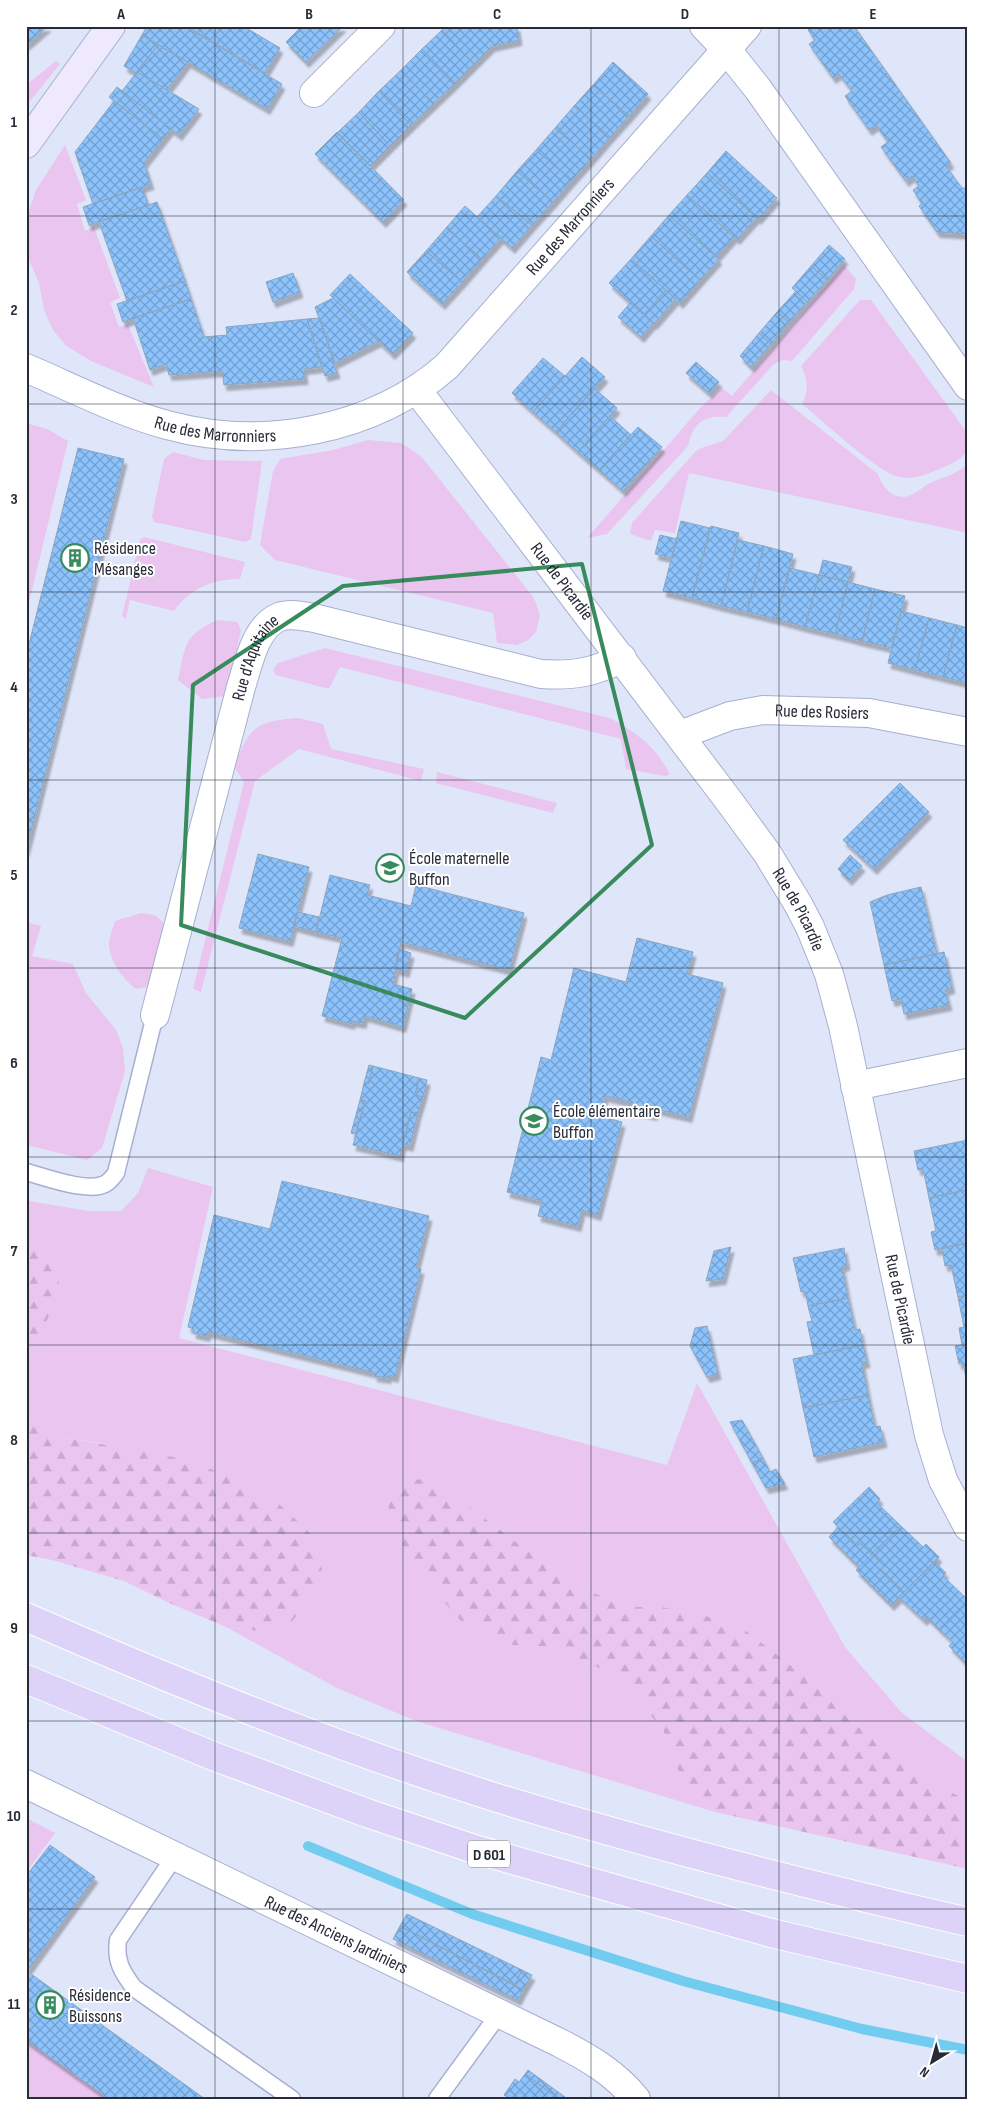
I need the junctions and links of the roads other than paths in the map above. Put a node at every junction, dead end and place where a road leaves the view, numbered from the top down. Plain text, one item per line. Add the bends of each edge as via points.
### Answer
1 (111, 26) edge
2 (381, 26) edge
3 (704, 26) edge
4 (747, 26) edge
5 (727, 50) junction
6 (314, 93) dead end
7 (26, 144) edge
8 (26, 368) edge
9 (965, 377) edge
10 (417, 390) junction
11 (622, 658) junction
12 (968, 732) edge
13 (680, 735) junction
14 (155, 1015) joint
15 (968, 1063) edge
16 (856, 1086) junction
17 (26, 1172) edge
18 (968, 1527) edge
19 (26, 1617) edge
20 (26, 1679) edge
21 (26, 1784) edge
22 (175, 1856) junction
23 (968, 1922) edge
24 (968, 1979) edge
25 (499, 2014) junction
26 (292, 2099) edge
27 (437, 2099) edge
28 (636, 2099) edge

1 - 7 street
2 - 6 street
3 - 5 street
4 - 5 street, Rue des Marronniers
5 - 9 street
5 - 10 street, Rue des Marronniers via 447,366
8 - 10 street, Rue des Marronniers via 148,419 186,430 234,436 283,435 318,428 360,416
10 - 11 street, Rue de Picardie
11 - 13 street, Rue de Picardie
11 - 14 street, Rue d'Aquitaine via 592,672 541,674 307,616 289,615 270,623 254,649 241,687
12 - 13 street, Rue des Rosiers via 869,713 763,710 730,716
13 - 16 street, Rue de Picardie via 767,853 810,927 836,999
14 - 17 lane via 116,1173 104,1185 93,1187
15 - 16 street
16 - 18 street, Rue de Picardie via 929,1434 943,1480
19 - 23 main road via 200,1691 491,1796 708,1858
20 - 24 main road, D 601 via 221,1759 474,1849 771,1932
21 - 22 street, Rue des Anciens Jardiniers
22 - 25 street, Rue des Anciens Jardiniers
22 - 26 lane via 118,1940 116,1952 122,1971 134,1988
25 - 27 lane
25 - 28 street, Rue des Anciens Jardiniers via 599,2064

